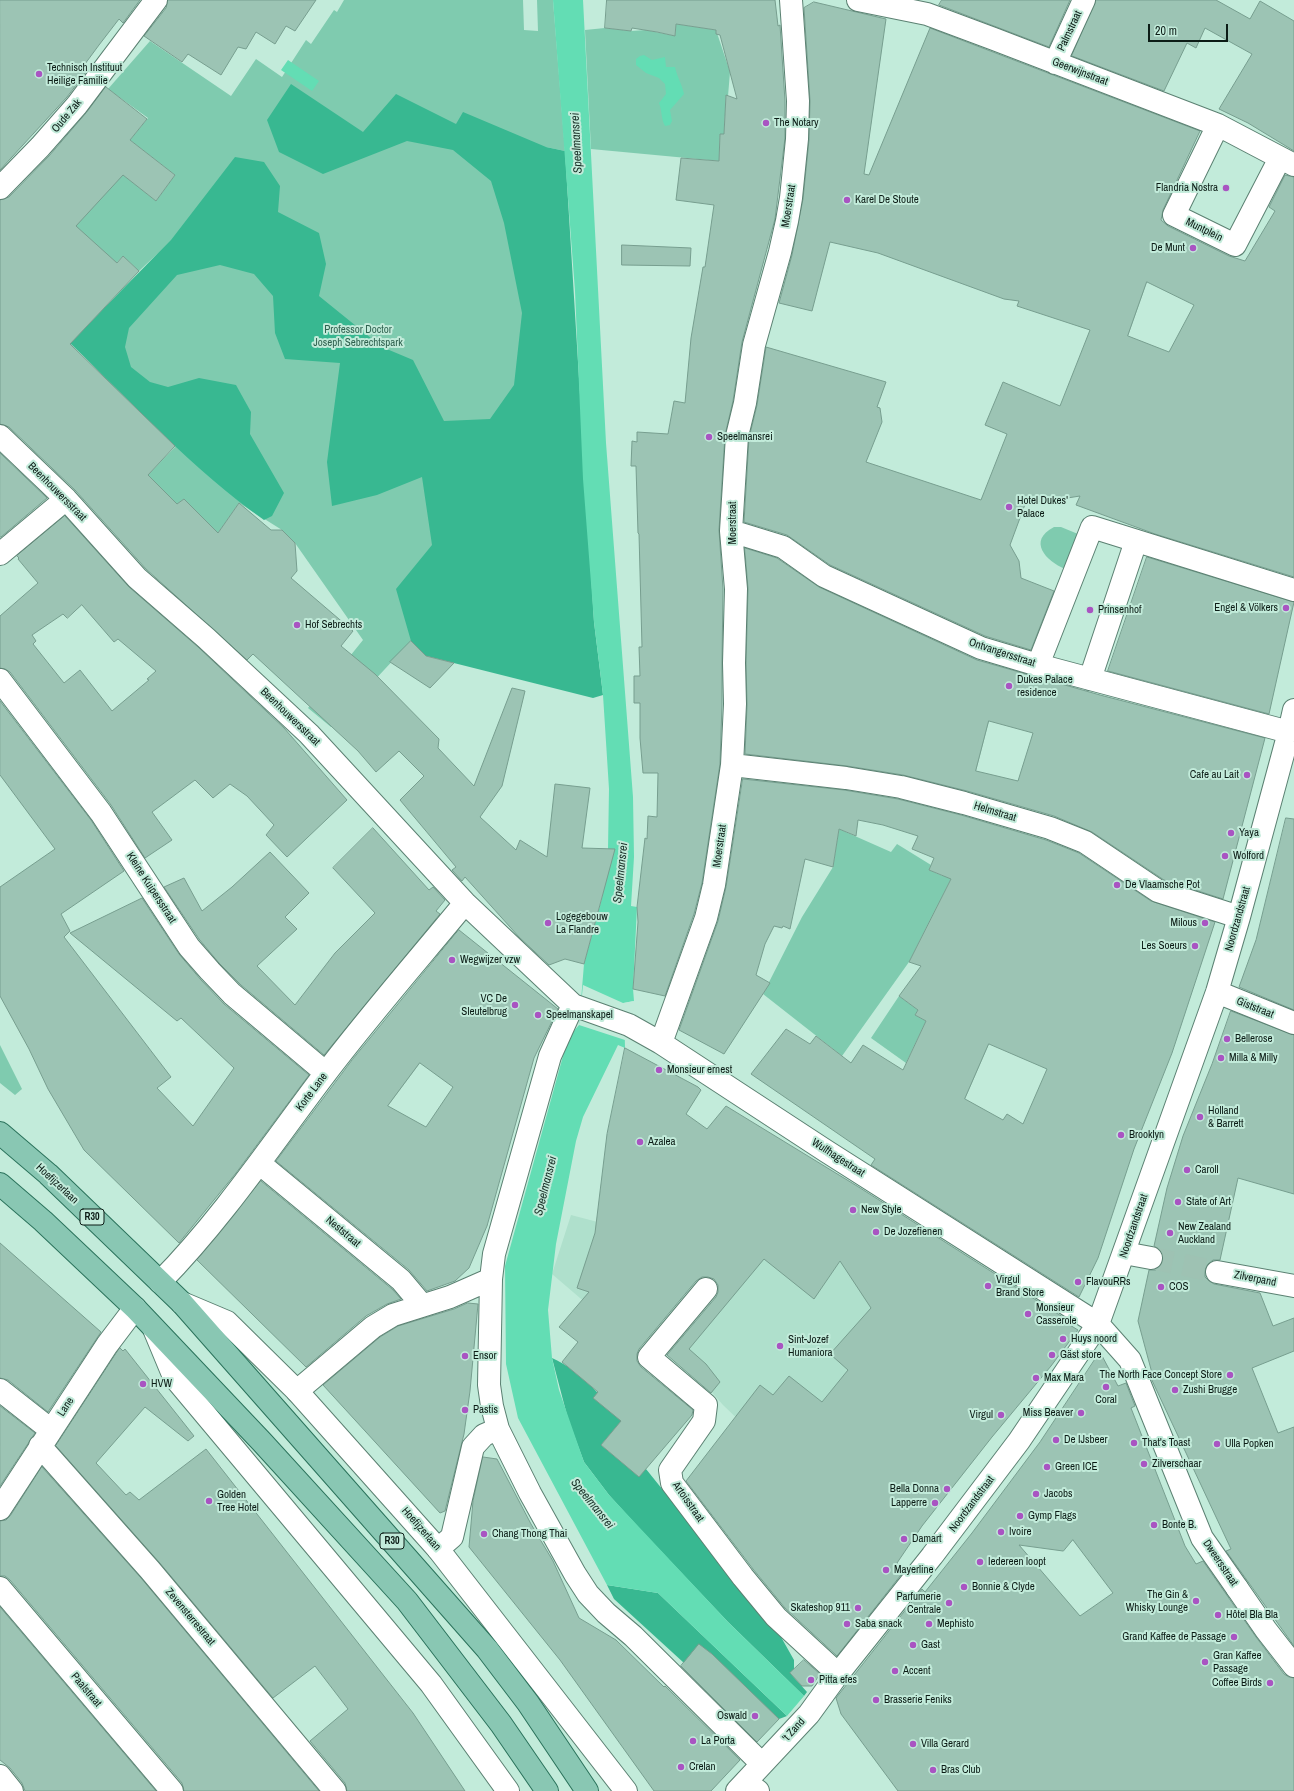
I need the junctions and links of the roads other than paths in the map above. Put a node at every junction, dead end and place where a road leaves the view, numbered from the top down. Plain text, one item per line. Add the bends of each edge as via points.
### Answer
1 (156, 0) edge
2 (791, 0) edge
3 (858, 0) edge
4 (1084, 0) edge
5 (1055, 63) junction
6 (1218, 125) junction
7 (1287, 161) edge
8 (0, 188) edge
9 (0, 436) edge
10 (66, 499) junction
11 (731, 531) junction
12 (1136, 541) junction
13 (0, 554) edge
14 (1294, 590) edge
15 (1038, 665) junction
16 (1090, 679) junction
17 (0, 680) edge
18 (1294, 710) edge
19 (1289, 732) junction
20 (732, 765) junction
21 (464, 903) junction
22 (1239, 917) junction
23 (1216, 992) junction
24 (577, 1006) junction
25 (1294, 1024) edge
26 (661, 1043) junction
27 (326, 1073) junction
28 (0, 1133) edge
29 (259, 1163) junction
30 (0, 1184) edge
31 (1124, 1253) junction
32 (1151, 1258) tunnel mouth
33 (1217, 1272) tunnel mouth
34 (491, 1279) junction
35 (160, 1282) junction
36 (1294, 1286) edge
37 (706, 1289) dead end
38 (182, 1303) junction
39 (422, 1305) junction
40 (135, 1308) junction
41 (1098, 1324) junction
42 (154, 1329) junction
43 (0, 1390) edge
44 (297, 1391) junction
45 (498, 1429) junction
46 (46, 1438) junction
47 (0, 1509) edge
48 (438, 1549) junction
49 (0, 1588) edge
50 (1294, 1666) edge
51 (838, 1674) junction
52 (762, 1764) junction
53 (0, 1776) edge
54 (747, 1788) edge
55 (12, 1791) edge
56 (172, 1791) edge
57 (336, 1791) edge
58 (508, 1791) edge
59 (547, 1791) edge
60 (587, 1791) edge
61 (626, 1791) edge

1 - 8 street, Oude Zak via 77,104
2 - 11 street, Moerstraat via 798,101 791,198 780,252 754,345 737,436
3 - 5 street, Geerwijnstraat via 927,14
4 - 5 street, Palmstraat
5 - 6 street, Geerwijnstraat
6 - 7 street, Geerwijnstraat
6 - 7 street, Muntplein via 1174,215 1235,245
9 - 10 street, Beenhouwersstraat
10 - 13 street
10 - 21 street, Beenhouwersstraat via 137,578 309,734
11 - 15 street, Ontvangersstraat via 782,547 824,576 966,642
11 - 20 street, Moerstraat via 736,589
12 - 14 street
12 - 15 street via 1092,527
12 - 16 street
15 - 16 street, Ontvangersstraat
16 - 19 street, Ontvangersstraat
17 - 27 street, Kleine Kuipersstraat via 102,813 189,947 232,994
18 - 19 street, Noordzandstraat
19 - 22 street, Noordzandstraat
20 - 22 street, Helmstraat via 846,778 901,787 964,802 1050,828 1085,842 1158,891
20 - 26 street, Moerstraat via 708,912
21 - 24 street, Beenhouwersstraat
21 - 27 street, Korte Lane
22 - 23 street, Noordzandstraat
23 - 25 street, Giststraat
23 - 31 street, Noordzandstraat
24 - 26 street, Wulfhagestraat via 629,1025
24 - 34 street via 550,1056 494,1254
26 - 41 street, Wulfhagestraat
27 - 29 street, Korte Lane
28 - 35 main road, Hoefijzerlaan / R30 via 48,1174
29 - 35 street, Korte Lane via 183,1258
29 - 39 street, Neststraat via 401,1280
30 - 40 main road, R30
31 - 32 street
31 - 41 street, Noordzandstraat
33 - 36 street, Zilverpand
34 - 39 street via 450,1297
34 - 45 street via 489,1384
35 - 38 main road, Hoefijzerlaan / R30
37 - 51 street, Artoisstraat via 649,1358 706,1405 704,1421 670,1470 672,1483 776,1617
38 - 44 street, Hoefijzerlaan via 227,1322
38 - 60 main road, Hoefijzerlaan / R30 via 487,1649 528,1703
39 - 44 street via 393,1315 373,1327
40 - 42 main road, R30
40 - 46 street, Lane via 107,1345
41 - 50 street, Dweersstraat via 1130,1360 1202,1538
41 - 51 street, Noordzandstraat via 1019,1441
42 - 58 street via 174,1377 431,1684
42 - 59 main road, R30 via 262,1442 407,1601 501,1724
43 - 46 street, Zevensterrestraat
44 - 48 street, Hoefijzerlaan
45 - 48 street via 484,1435 472,1447 452,1537
45 - 52 street via 530,1493 588,1594
46 - 47 street, Lane
46 - 57 street, Zevensterrestraat via 150,1570
48 - 61 street, Hoefijzerlaan
49 - 56 street, Paalstraat
51 - 52 street, 't Zand via 809,1714
52 - 54 street, 't Zand
53 - 55 street

